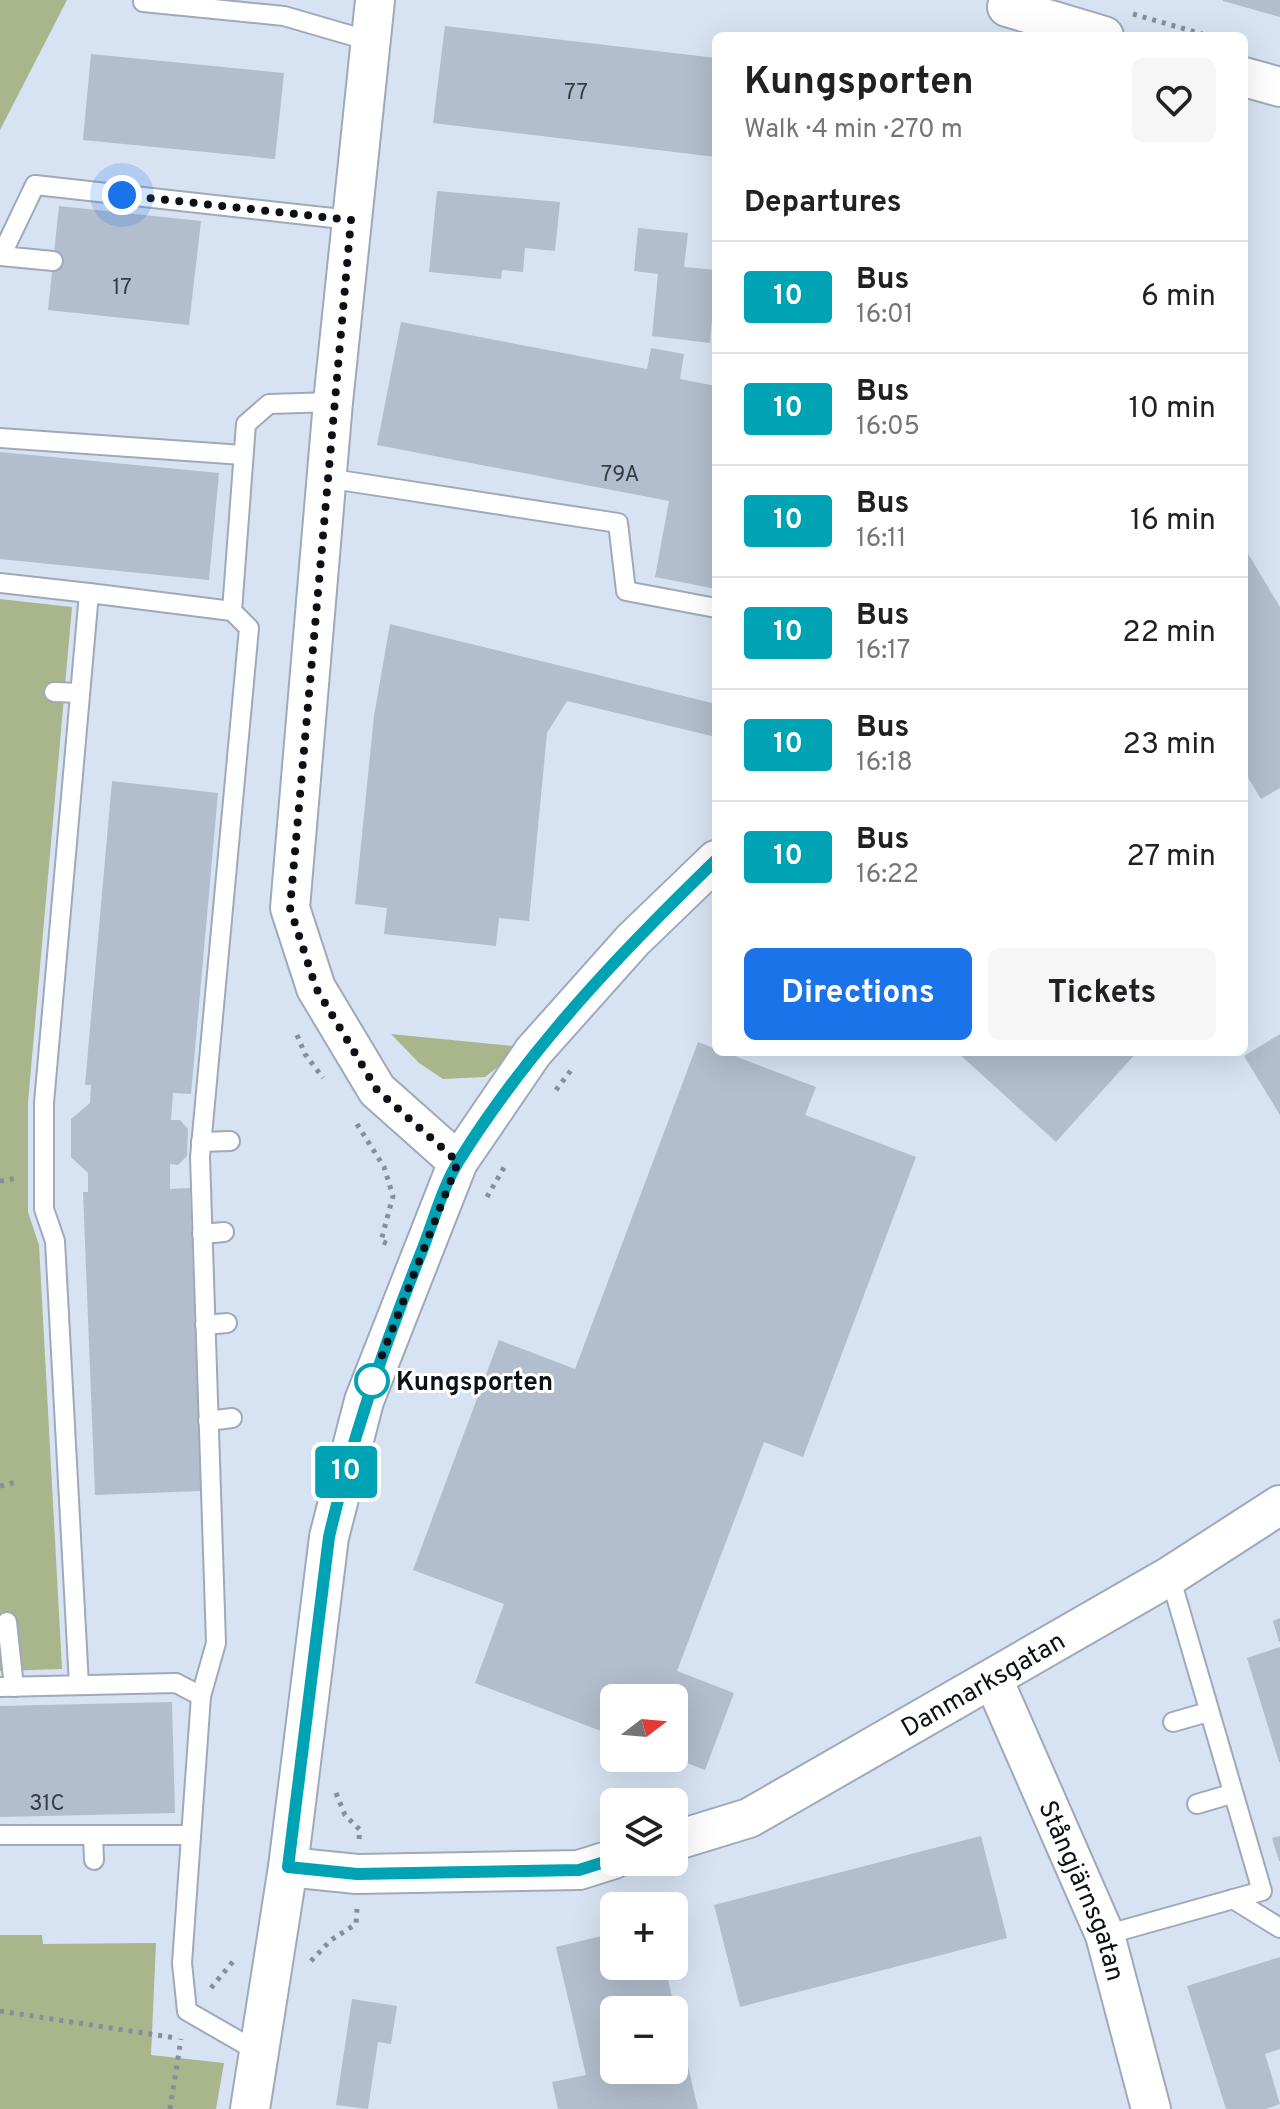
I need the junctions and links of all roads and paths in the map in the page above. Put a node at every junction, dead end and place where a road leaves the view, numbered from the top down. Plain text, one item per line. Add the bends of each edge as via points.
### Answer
1 (375, 0) edge
2 (143, 2) edge
3 (1006, 14) edge
4 (1111, 22) edge
5 (1181, 32) edge
6 (370, 41) junction
7 (1248, 78) edge
8 (1280, 87) edge
9 (351, 220) junction
10 (53, 261) dead end
11 (333, 402) junction
12 (0, 438) edge
13 (243, 455) junction
14 (326, 478) junction
15 (0, 583) edge
16 (89, 593) junction
17 (712, 607) edge
18 (232, 611) junction
19 (54, 692) dead end
20 (80, 693) junction
21 (712, 864) edge
22 (574, 1066) dead end
23 (548, 1101) dead end
24 (230, 1141) dead end
25 (201, 1142) junction
26 (507, 1161) dead end
27 (458, 1162) junction
28 (480, 1211) dead end
29 (224, 1232) dead end
30 (202, 1234) junction
31 (227, 1323) dead end
32 (205, 1325) junction
33 (232, 1418) dead end
34 (208, 1421) junction
35 (17, 1482) dead end
36 (0, 1486) edge
37 (1280, 1505) edge
38 (1170, 1576) junction
39 (7, 1622) dead end
40 (993, 1679) junction
41 (79, 1685) junction
42 (7, 1687) edge
43 (201, 1696) junction
44 (1208, 1712) junction
45 (1173, 1722) dead end
46 (1231, 1794) junction
47 (1197, 1804) dead end
48 (0, 1835) edge
49 (93, 1835) junction
50 (191, 1835) junction
51 (688, 1837) edge
52 (94, 1860) dead end
53 (600, 1863) edge
54 (288, 1867) junction
55 (1233, 1899) junction
56 (1280, 1928) edge
57 (1105, 1935) junction
58 (0, 2011) edge
59 (181, 2039) dead end
60 (260, 2053) junction
61 (250, 2109) edge
62 (1151, 2109) edge

1 - 6 street
2 - 6 lane via 284,16
3 - 4 street
4 - 5 path
6 - 9 street
7 - 8 street
9 - 10 lane via 35,185 1,256
9 - 11 street
11 - 13 lane via 269,404 246,424
11 - 14 street
12 - 13 lane
13 - 18 lane
14 - 17 lane via 618,523 626,591
14 - 27 street via 290,908 316,988 377,1090
15 - 16 lane
16 - 18 lane
16 - 20 lane
18 - 25 lane via 249,628
19 - 20 lane
20 - 41 lane via 44,1103 44,1209 55,1241
21 - 27 street via 633,940 533,1052
22 - 23 path
24 - 25 lane
25 - 30 lane
26 - 28 path
27 - 54 street via 364,1401 329,1537
29 - 30 lane
30 - 32 lane
31 - 32 lane
32 - 34 lane
33 - 34 lane
34 - 43 lane via 216,1643
35 - 36 path
37 - 38 street, Danmarksgatan
38 - 40 street, Danmarksgatan
38 - 44 lane
39 - 42 lane
40 - 51 street, Danmarksgatan via 749,1818
40 - 57 street, Stångjärnsgatan
41 - 42 lane
41 - 43 lane via 176,1683
43 - 50 lane
44 - 45 lane
44 - 46 lane
46 - 47 lane
46 - 55 lane via 1262,1891
48 - 49 lane
49 - 50 lane
49 - 52 lane
50 - 60 lane via 182,1963 187,2011
53 - 54 street via 579,1870 357,1874
54 - 60 street
55 - 56 lane
55 - 57 lane
57 - 62 street, Stångjärnsgatan
58 - 59 path
60 - 61 street

